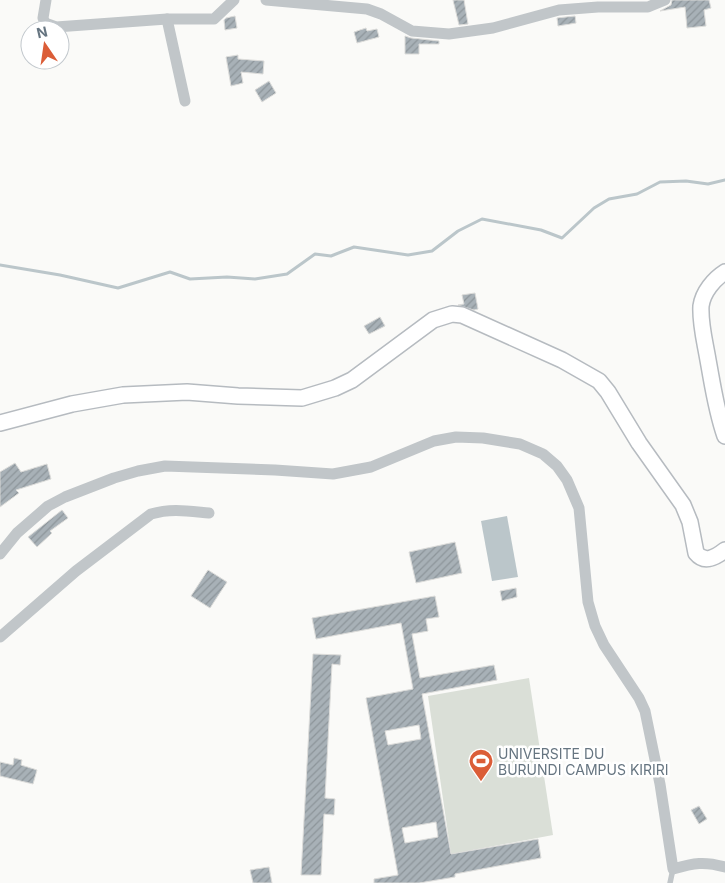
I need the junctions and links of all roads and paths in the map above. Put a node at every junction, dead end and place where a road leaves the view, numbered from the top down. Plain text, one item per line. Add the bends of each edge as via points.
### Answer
1 (46, 0) edge
2 (234, 0) edge
3 (266, 0) edge
4 (665, 0) edge
5 (167, 19) junction
6 (185, 101) dead end
7 (725, 272) edge
8 (0, 423) edge
9 (725, 436) edge
10 (209, 513) dead end
11 (725, 550) edge
12 (0, 554) edge
13 (0, 638) edge
14 (725, 867) edge
15 (673, 869) junction
16 (670, 883) edge

1 - 5 street via 43,18 49,26
2 - 5 street via 214,19
3 - 4 street via 367,9 412,31 449,34 493,28 559,10 648,7
5 - 6 street
7 - 9 street via 707,291 702,304 702,324 717,414
8 - 11 street via 72,404 123,395 187,392 302,398 352,380 432,320 452,314 462,315 562,360 599,381 683,505 696,553 710,559
10 - 13 street via 181,509 151,514 76,571
12 - 15 street via 17,533 48,506 114,478 165,466 333,474 371,467 434,441 456,437 520,444 543,454 567,480 579,508 588,602 595,626 645,710
14 - 15 street via 710,862
15 - 16 lane

